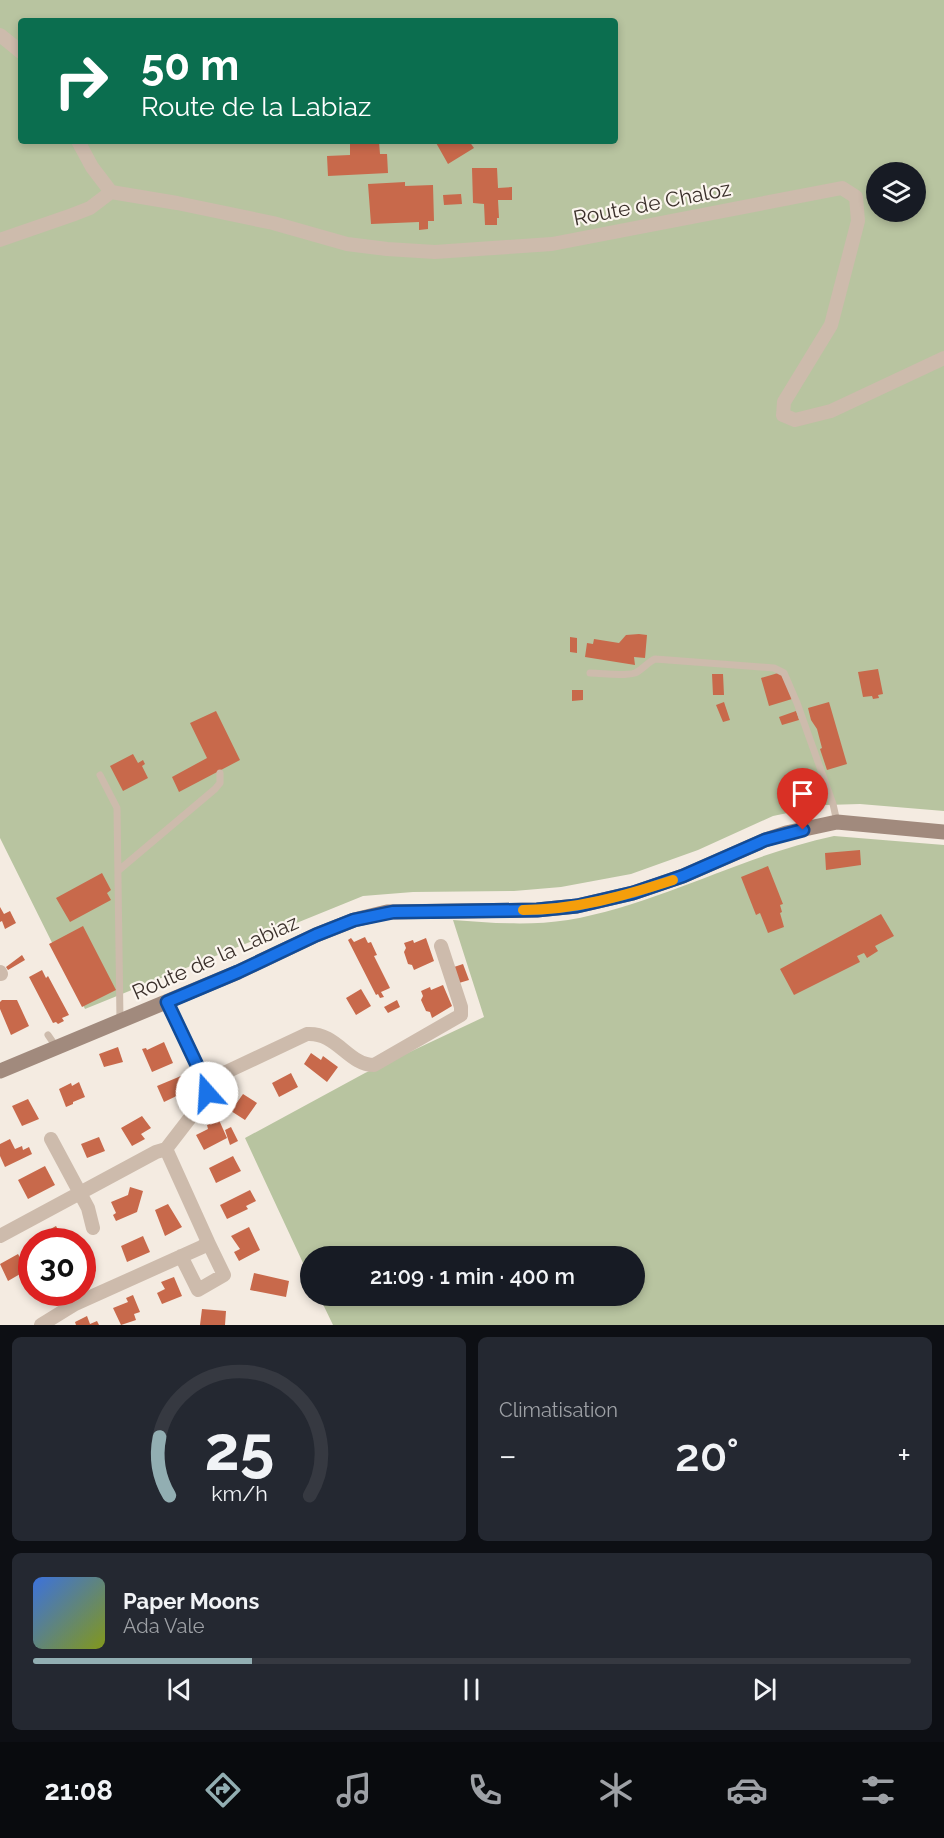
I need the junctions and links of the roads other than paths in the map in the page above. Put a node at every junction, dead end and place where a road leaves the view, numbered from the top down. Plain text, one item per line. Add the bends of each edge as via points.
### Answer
1 (0, 35) edge
2 (18, 50) edge
3 (80, 144) edge
4 (111, 192) junction
5 (0, 240) edge
6 (944, 358) edge
7 (590, 673) dead end
8 (220, 773) dead end
9 (100, 775) dead end
10 (837, 822) junction
11 (944, 832) edge
12 (119, 870) junction
13 (441, 946) dead end
14 (167, 1002) junction
15 (120, 1022) junction
16 (48, 1035) dead end
17 (57, 1048) junction
18 (0, 1071) edge
19 (205, 1082) junction
20 (51, 1138) dead end
21 (166, 1149) junction
22 (79, 1192) junction
23 (93, 1228) dead end
24 (0, 1236) edge
25 (208, 1242) junction
26 (181, 1256) junction
27 (41, 1325) edge

1 - 2 street
3 - 4 street
4 - 5 street via 90,208
4 - 6 street, Route de Chaloz via 252,219 347,244 435,252 552,244 842,188 856,197 858,221 831,325 784,402 783,415 795,420 831,411
7 - 10 lane via 624,675 637,672 655,659 784,673
8 - 12 lane via 215,789
9 - 12 lane via 117,808
10 - 11 main road, Route de la Labiaz
10 - 14 main road, Route de la Labiaz via 786,833 683,876 577,906 393,912 354,920
12 - 15 lane
13 - 19 street via 461,1007 460,1015 374,1065 361,1062 326,1036 308,1034
14 - 15 main road, Route de la Labiaz
14 - 19 street
15 - 17 main road, Route de la Labiaz
16 - 17 lane
17 - 18 main road, Route de la Labiaz
19 - 21 street via 207,1093 203,1101
20 - 22 street
21 - 22 street
21 - 25 street
22 - 23 street
22 - 24 street
25 - 26 street
25 - 26 street via 224,1275 198,1290
26 - 27 street via 75,1304

